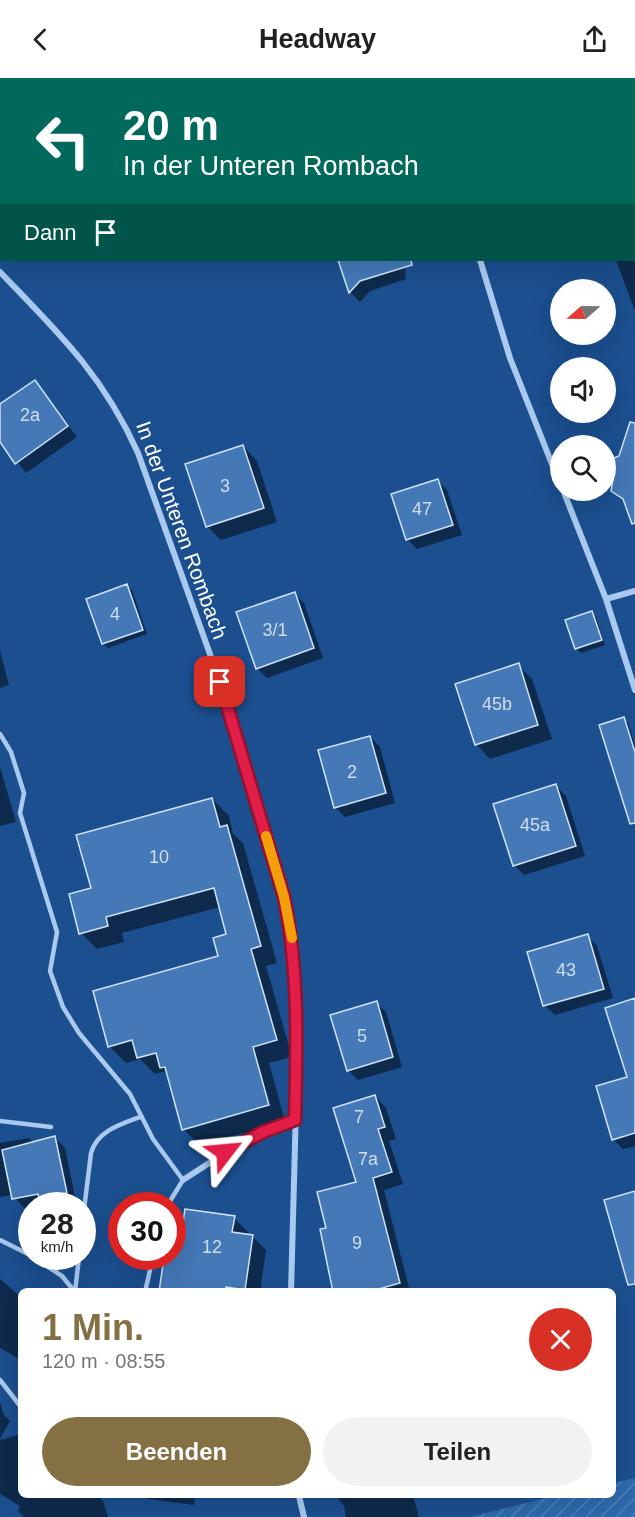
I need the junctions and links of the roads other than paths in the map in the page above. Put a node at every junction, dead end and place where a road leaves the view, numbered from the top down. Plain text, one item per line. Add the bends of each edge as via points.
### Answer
1 (480, 261) edge
2 (0, 272) edge
3 (550, 459) edge
4 (567, 501) edge
5 (635, 591) edge
6 (606, 599) junction
7 (635, 690) edge
8 (0, 734) edge
9 (140, 1118) junction
10 (295, 1120) junction
11 (0, 1121) edge
12 (51, 1127) dead end
13 (183, 1180) junction
14 (86, 1192) edge
15 (176, 1192) edge
16 (0, 1240) edge
17 (18, 1250) edge
18 (53, 1270) edge
19 (78, 1270) edge
20 (150, 1270) edge
21 (72, 1288) edge
22 (75, 1288) edge
23 (145, 1288) edge
24 (291, 1288) edge
25 (0, 1380) edge
26 (18, 1403) edge
27 (299, 1498) edge
28 (304, 1517) edge

1 - 3 street via 510,358
2 - 10 street, In der Unteren Rombach via 70,344 123,418 220,682 275,866 291,934 298,1034
4 - 6 street
5 - 6 street
6 - 7 street
8 - 9 lane via 11,752 24,793 20,813 57,932 50,971 70,1022 130,1094
9 - 13 lane
9 - 14 lane via 111,1129 95,1142
10 - 13 street via 240,1143
10 - 24 street, In der Unteren Rombach
11 - 12 lane
13 - 15 lane
16 - 17 lane
18 - 21 lane
19 - 22 lane
20 - 23 lane
25 - 26 lane
27 - 28 street

